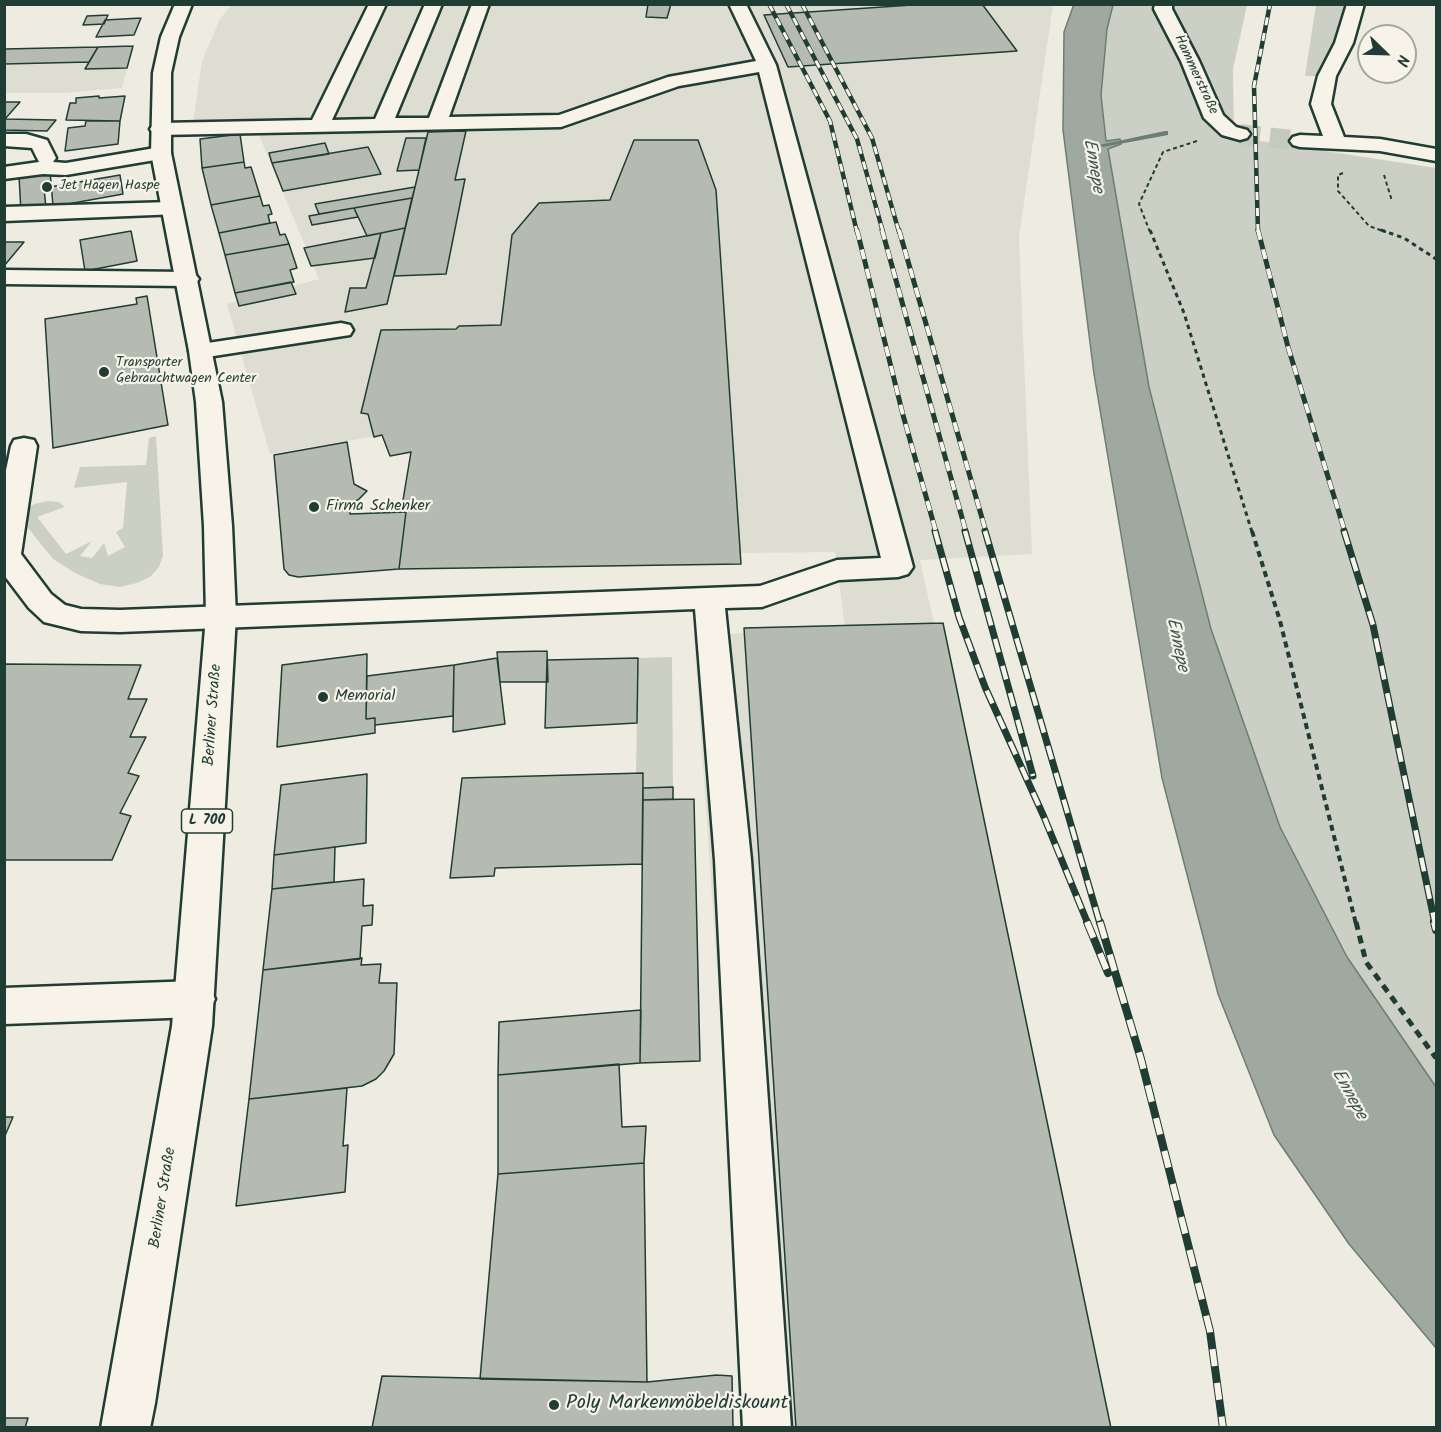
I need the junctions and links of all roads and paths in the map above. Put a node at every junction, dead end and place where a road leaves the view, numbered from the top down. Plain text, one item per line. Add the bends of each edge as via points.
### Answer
1 (184, 4) edge
2 (378, 4) edge
3 (434, 4) edge
4 (481, 4) edge
5 (737, 4) edge
6 (1164, 4) edge
7 (1356, 4) edge
8 (767, 65) junction
9 (1214, 118) junction
10 (437, 124) junction
11 (382, 125) junction
12 (319, 126) junction
13 (1240, 134) tunnel mouth
14 (4, 140) edge
15 (1300, 141) tunnel mouth
16 (161, 142) junction
17 (1336, 142) junction
18 (1437, 155) edge
19 (46, 158) junction
20 (4, 163) edge
21 (66, 169) junction
22 (1347, 172) dead end
23 (4, 173) edge
24 (112, 182) junction
25 (171, 209) junction
26 (71, 211) junction
27 (99, 211) junction
28 (4, 213) edge
29 (1437, 259) edge
30 (4, 278) edge
31 (187, 279) junction
32 (341, 330) dead end
33 (201, 351) junction
34 (17, 456) edge
35 (5, 554) edge
36 (709, 598) junction
37 (220, 616) junction
38 (195, 999) junction
39 (4, 1006) edge
40 (1437, 1058) edge
41 (124, 1428) edge
42 (767, 1428) edge

1 - 16 main road, Berliner Straße / L 700 via 170,37 162,73
2 - 12 main road
3 - 11 main road
4 - 10 main road
5 - 8 main road
6 - 9 main road, Hammerstraße
7 - 17 main road via 1344,43 1327,76 1321,104
8 - 10 main road via 675,81 561,121
8 - 36 main road via 898,567 837,570 762,596
9 - 13 main road, Hammerstraße via 1229,132
9 - 40 path via 1205,138 1162,152 1139,204 1184,313 1280,621 1366,962
10 - 11 main road
11 - 12 main road
12 - 16 main road
14 - 19 main road via 40,144
15 - 17 main road
16 - 19 main road
16 - 24 main road
16 - 25 main road, Berliner Straße / L 700
17 - 18 main road
19 - 20 main road
21 - 23 main road
21 - 24 main road
21 - 26 main road
22 - 29 path via 1338,175 1338,191 1369,225 1404,238
24 - 25 main road
24 - 27 main road
24 - 27 main road
25 - 31 main road, Berliner Straße / L 700
26 - 27 main road
26 - 28 main road
30 - 31 main road
31 - 33 main road, Berliner Straße / L 700
32 - 33 main road
33 - 37 main road, Berliner Straße / L 700 via 211,425
34 - 35 main road
35 - 37 main road via 40,601 55,614 81,620 120,621
36 - 37 main road
36 - 42 main road via 733,860
37 - 38 main road, Berliner Straße / L 700
38 - 39 main road
38 - 41 main road, Berliner Straße / L 700

